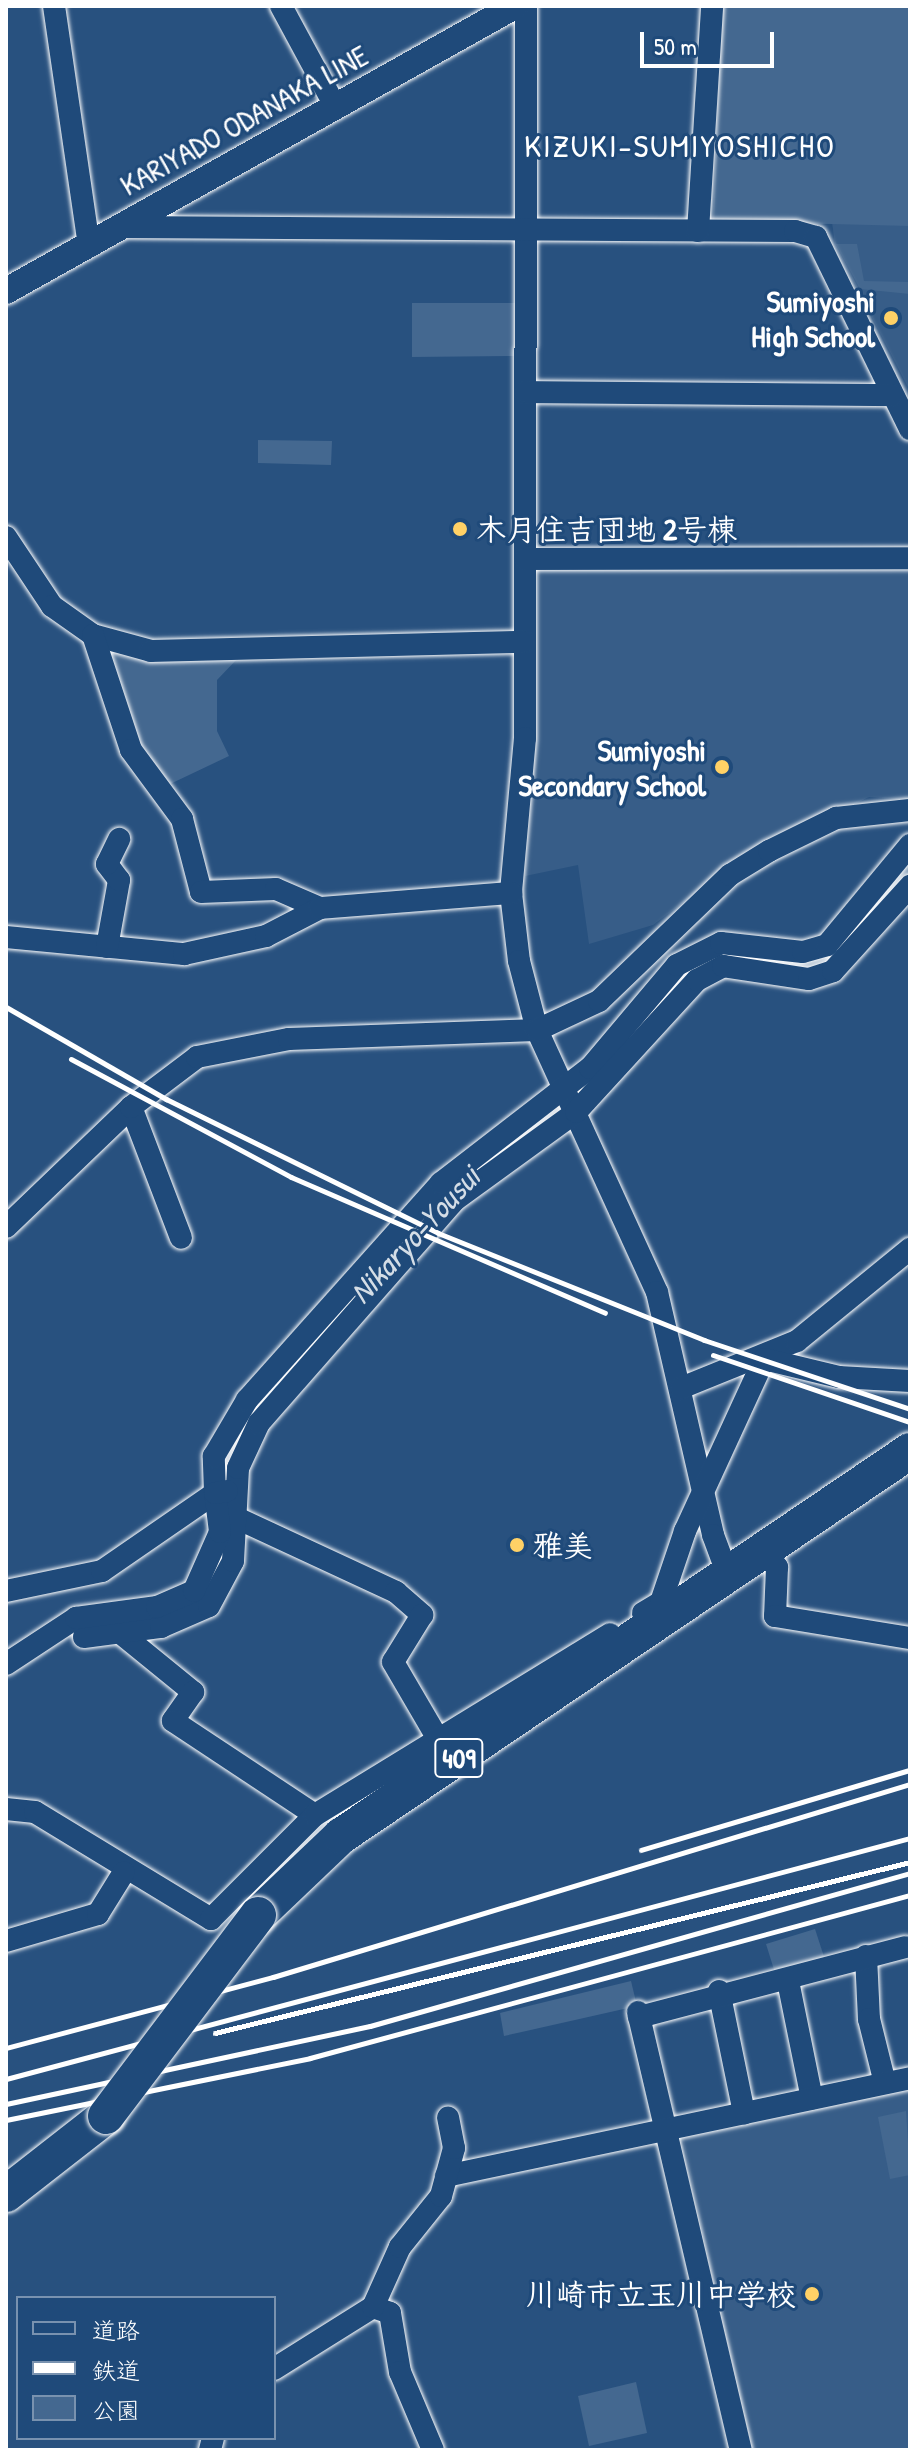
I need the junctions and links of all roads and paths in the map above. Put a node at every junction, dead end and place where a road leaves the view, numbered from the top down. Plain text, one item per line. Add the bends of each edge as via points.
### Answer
1 (54, 6) edge
2 (281, 6) edge
3 (515, 6) edge
4 (526, 6) edge
5 (712, 6) edge
6 (335, 106) junction
7 (118, 227) junction
8 (526, 231) junction
9 (698, 231) junction
10 (89, 246) junction
11 (6, 291) edge
12 (526, 392) junction
13 (892, 395) junction
14 (910, 429) edge
15 (6, 537) edge
16 (910, 558) edge
17 (525, 559) junction
18 (93, 635) junction
19 (524, 642) junction
20 (910, 810) edge
21 (119, 839) dead end
22 (910, 845) edge
23 (910, 886) edge
24 (511, 893) junction
25 (320, 908) junction
26 (6, 937) edge
27 (107, 947) junction
28 (537, 1030) junction
29 (563, 1082) junction
30 (131, 1107) junction
31 (576, 1112) junction
32 (6, 1227) edge
33 (181, 1238) dead end
34 (910, 1249) edge
35 (764, 1359) junction
36 (910, 1381) edge
37 (681, 1388) junction
38 (910, 1451) edge
39 (240, 1489) junction
40 (703, 1492) junction
41 (215, 1493) junction
42 (241, 1520) junction
43 (766, 1552) junction
44 (729, 1578) junction
45 (6, 1591) edge
46 (668, 1609) junction
47 (118, 1631) junction
48 (84, 1637) dead end
49 (910, 1638) edge
50 (6, 1664) edge
51 (438, 1739) junction
52 (6, 1809) edge
53 (315, 1815) junction
54 (124, 1872) junction
55 (6, 1941) edge
56 (905, 1947) dead end
57 (866, 1956) junction
58 (788, 1981) junction
59 (719, 1991) junction
60 (910, 2078) edge
61 (885, 2083) junction
62 (812, 2099) junction
63 (744, 2113) junction
64 (448, 2118) dead end
65 (665, 2130) junction
66 (446, 2176) junction
67 (6, 2194) edge
68 (373, 2307) junction
69 (276, 2368) edge
70 (433, 2450) edge
71 (741, 2450) edge

1 - 10 street
2 - 6 street
3 - 6 street, KARIYADO ODANAKA LINE
4 - 8 street
5 - 9 street
6 - 7 street, KARIYADO ODANAKA LINE
7 - 8 street
7 - 10 street, KARIYADO ODANAKA LINE
8 - 9 street
8 - 12 street
9 - 13 street via 816,237
10 - 11 street, KARIYADO ODANAKA LINE
12 - 13 street
12 - 17 street
13 - 14 street
15 - 18 street via 52,606
16 - 17 street
17 - 19 street
18 - 19 street via 151,651
18 - 25 street via 131,750 182,819 201,892 276,889
19 - 24 street via 525,738
20 - 28 street via 836,818 751,862 684,915 599,1001
21 - 27 street via 107,864 119,880
22 - 29 street via 827,945 803,952 737,941 690,956 606,1051
23 - 31 street via 833,971 809,979 740,965 709,972
24 - 25 street
24 - 28 street
25 - 27 street via 231,948 184,954
26 - 27 street
28 - 29 street
28 - 30 street via 242,1046 197,1057
29 - 31 street
29 - 41 street via 542,1109 430,1193 264,1378 214,1456
30 - 32 street
30 - 33 street
31 - 37 street via 657,1292
31 - 39 street via 455,1200 274,1402 242,1452
34 - 35 street via 826,1320
35 - 36 street via 839,1377
35 - 37 street
35 - 40 street
37 - 40 street
38 - 43 highway, 409
39 - 41 street
39 - 42 street
40 - 44 street
40 - 46 street
41 - 45 street via 102,1571
41 - 50 street via 220,1532 194,1591 157,1607 76,1618
42 - 47 street via 233,1561 209,1606 161,1627
42 - 51 street via 396,1592 422,1615 393,1662
43 - 44 highway, 409
43 - 49 street via 777,1567 775,1616
44 - 46 highway, 409
46 - 51 street
46 - 67 highway, 409, bridge via 341,1836 258,1915 106,2116
47 - 48 street
47 - 53 street via 193,1692 173,1721
51 - 53 street
52 - 54 street via 35,1812
53 - 54 street via 211,1919
54 - 55 street via 98,1914
56 - 57 street
57 - 58 street
57 - 61 street via 869,2019
58 - 59 street
58 - 62 street
59 - 63 street
59 - 65 street via 638,2014
60 - 61 street
61 - 62 street
62 - 63 street
63 - 65 street
64 - 66 street via 454,2148
65 - 66 street
65 - 71 street
66 - 68 street via 441,2196 400,2247
68 - 69 street
68 - 70 street via 390,2313 400,2372

